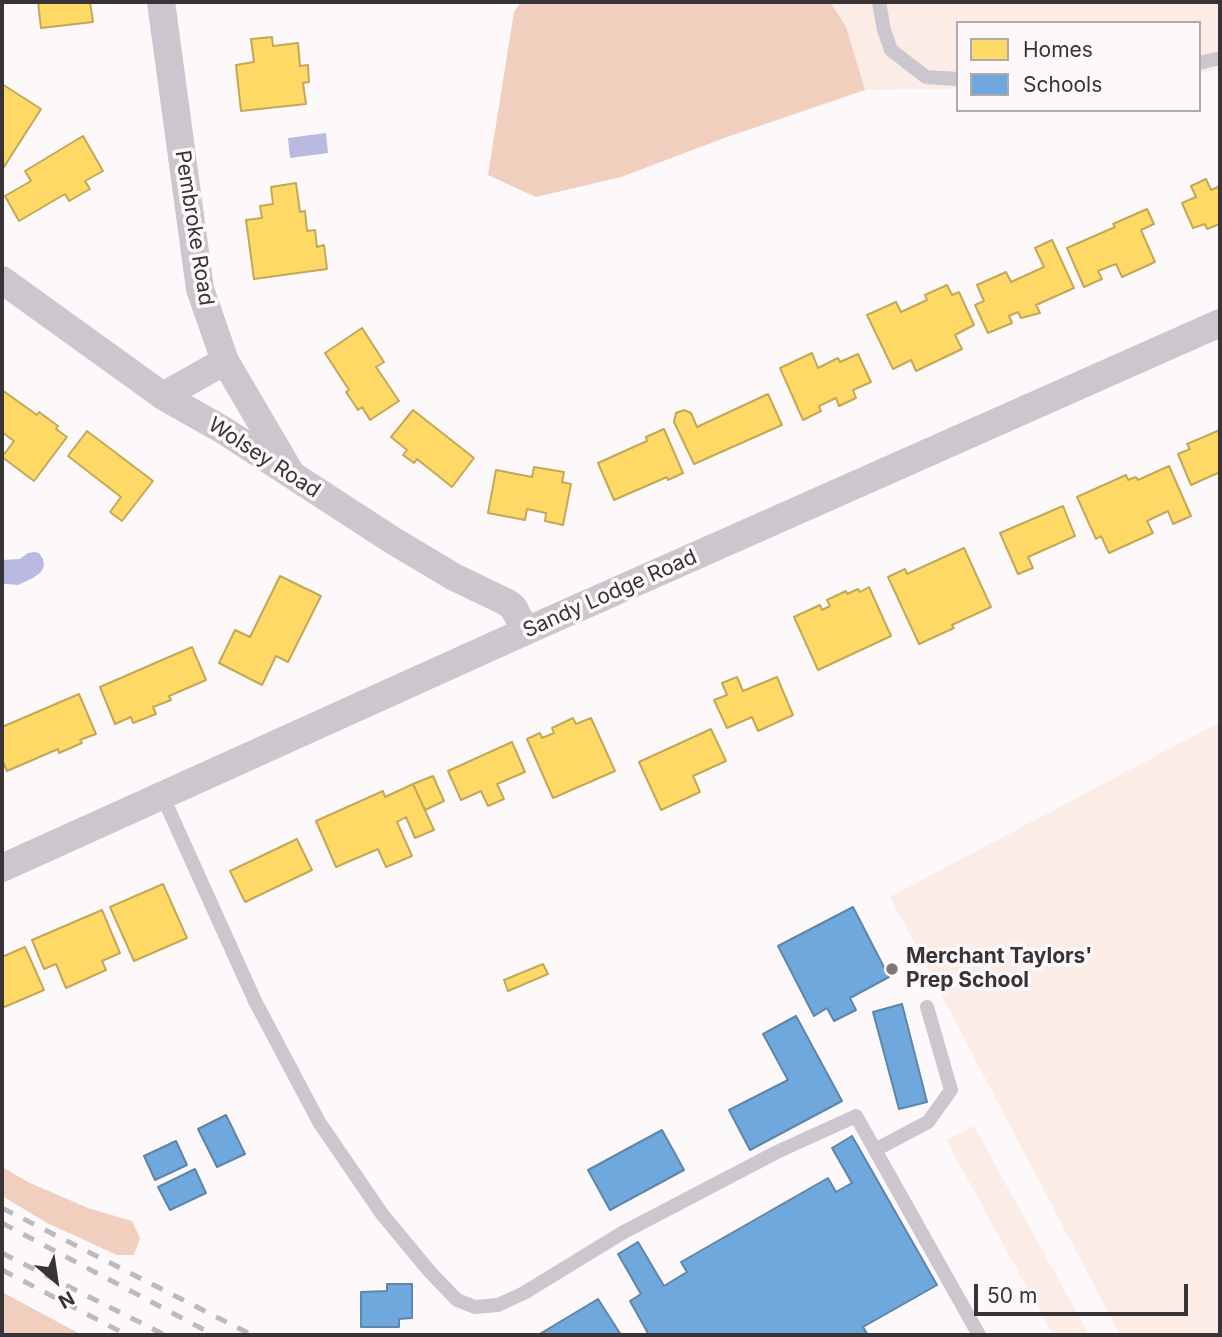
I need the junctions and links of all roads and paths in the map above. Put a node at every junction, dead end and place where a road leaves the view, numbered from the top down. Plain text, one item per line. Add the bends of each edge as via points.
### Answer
1 (161, 2) edge
2 (879, 2) edge
3 (1220, 58) edge
4 (1201, 63) edge
5 (956, 79) edge
6 (2, 280) edge
7 (1220, 323) edge
8 (225, 361) junction
9 (163, 396) junction
10 (292, 476) junction
11 (526, 631) junction
12 (162, 794) junction
13 (2, 868) edge
14 (927, 1007) dead end
15 (875, 1150) junction
16 (979, 1335) edge

1 - 8 street, Pembroke Road via 200,289
2 - 5 lane via 891,50 926,77
3 - 4 lane
6 - 9 street, Wolsey Road
7 - 11 street, Sandy Lodge Road
8 - 9 street
8 - 10 street, Pembroke Road
9 - 10 street, Wolsey Road
10 - 11 street, Wolsey Road via 454,577 506,602
11 - 12 street, Sandy Lodge Road
12 - 13 street, Sandy Lodge Road
12 - 15 lane via 255,1002 320,1122 382,1214 457,1300 486,1306 524,1293 622,1233 856,1116
14 - 15 lane via 951,1090 928,1122
15 - 16 lane

